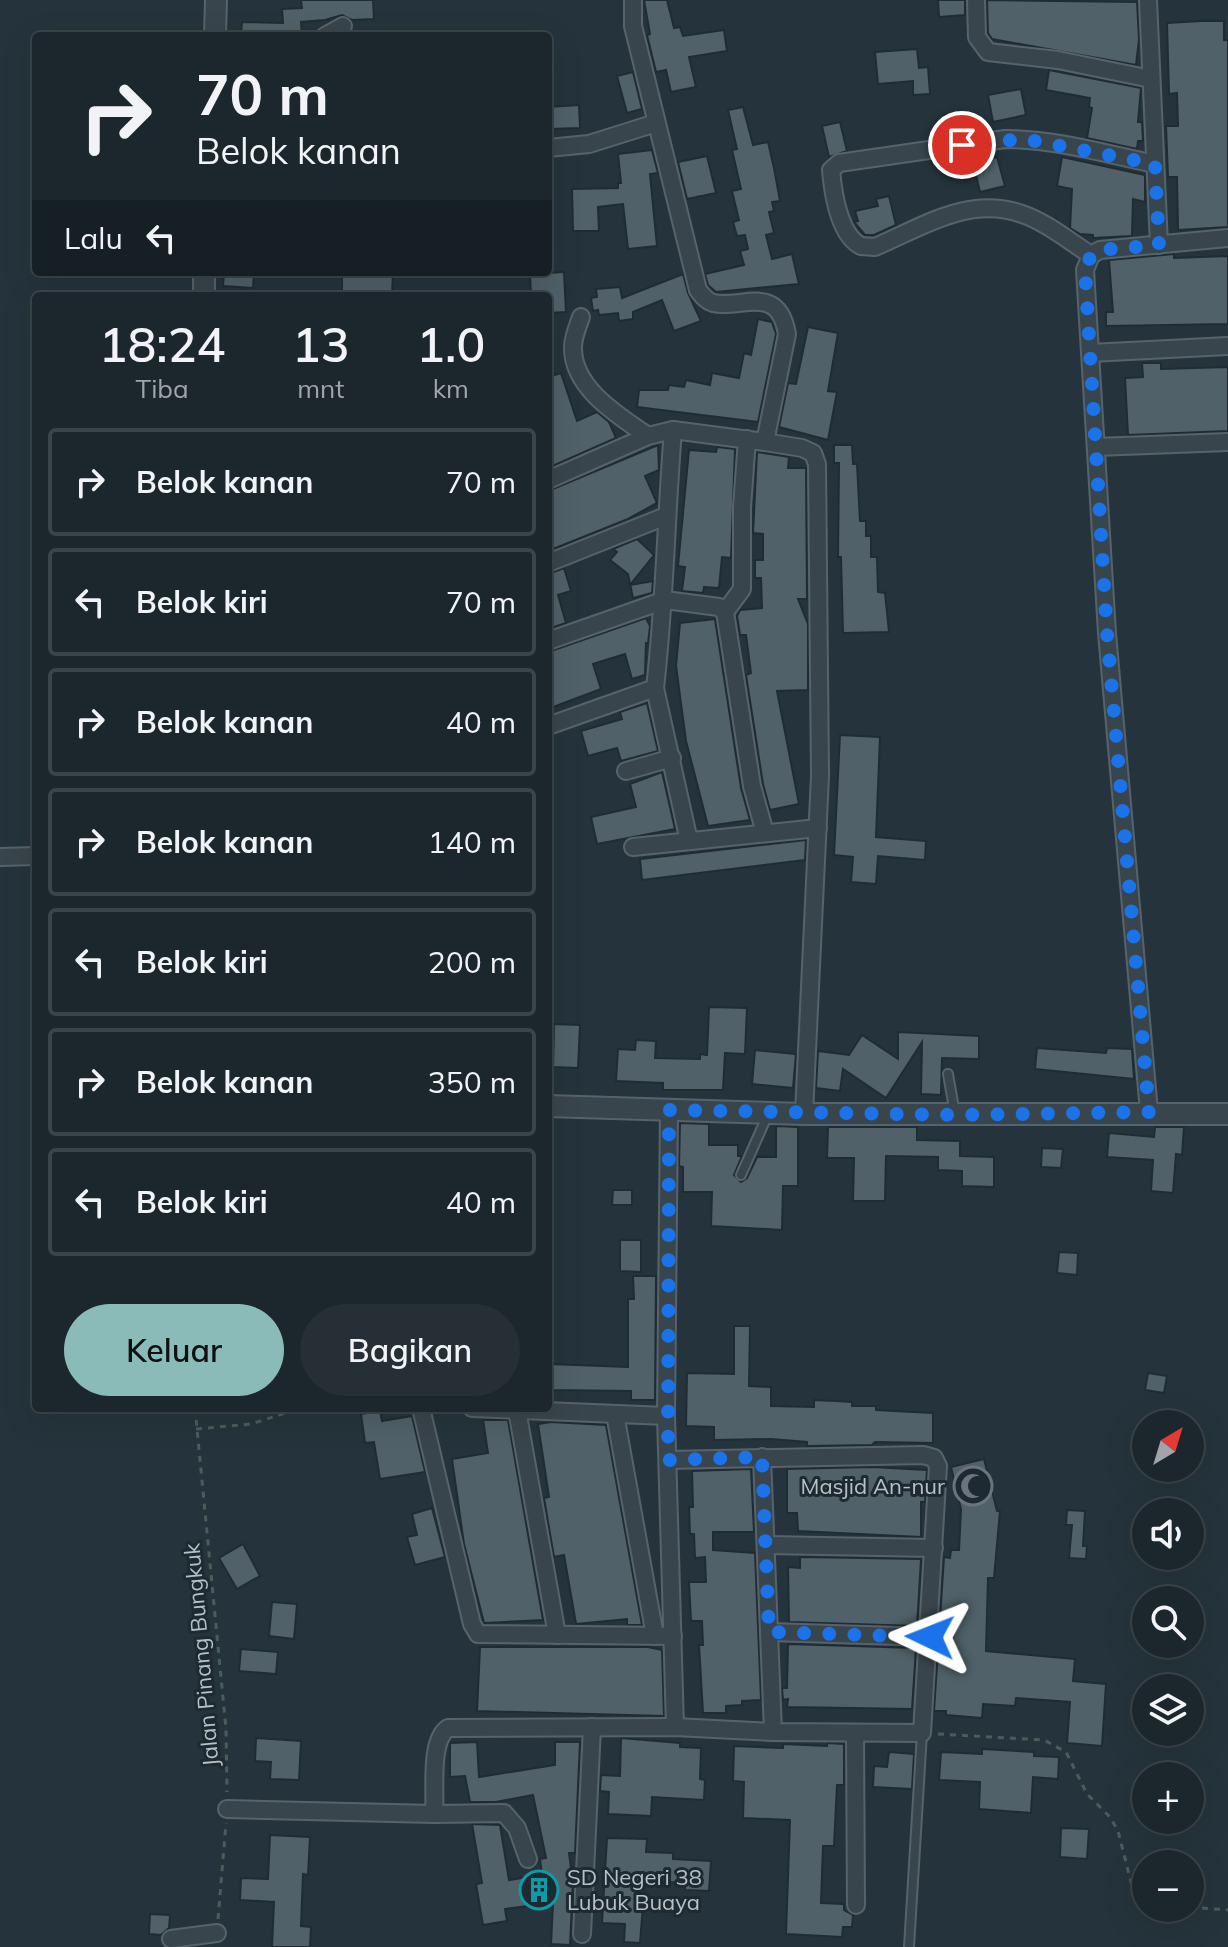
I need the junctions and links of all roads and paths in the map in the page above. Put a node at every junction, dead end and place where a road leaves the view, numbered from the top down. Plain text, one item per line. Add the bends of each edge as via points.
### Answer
1 (216, 0) edge
2 (633, 0) edge
3 (976, 0) edge
4 (1148, 0) edge
5 (343, 26) dead end
6 (215, 32) edge
7 (332, 32) edge
8 (1151, 79) junction
9 (656, 123) junction
10 (552, 148) edge
11 (1155, 164) junction
12 (1228, 238) edge
13 (1159, 245) junction
14 (1091, 255) junction
15 (581, 317) dead end
16 (1228, 346) edge
17 (1090, 353) junction
18 (673, 430) junction
19 (648, 436) junction
20 (747, 439) junction
21 (765, 442) junction
22 (1228, 442) edge
23 (1096, 447) junction
24 (552, 478) edge
25 (666, 516) junction
26 (552, 561) edge
27 (665, 600) junction
28 (725, 612) junction
29 (552, 640) edge
30 (655, 688) junction
31 (552, 725) edge
32 (672, 758) junction
33 (626, 771) dead end
34 (818, 828) junction
35 (765, 833) junction
36 (689, 841) junction
37 (633, 847) dead end
38 (32, 856) edge
39 (0, 857) edge
40 (948, 1074) dead end
41 (552, 1106) edge
42 (669, 1110) junction
43 (1149, 1112) junction
44 (768, 1113) junction
45 (804, 1114) junction
46 (1228, 1114) edge
47 (955, 1115) junction
48 (741, 1175) dead end
49 (552, 1411) edge
50 (195, 1412) edge
51 (289, 1412) edge
52 (422, 1412) edge
53 (517, 1412) edge
54 (615, 1414) junction
55 (666, 1416) junction
56 (196, 1429) junction
57 (762, 1457) junction
58 (668, 1460) junction
59 (766, 1545) junction
60 (934, 1548) junction
61 (769, 1632) junction
62 (557, 1635) junction
63 (655, 1636) junction
64 (673, 1636) junction
65 (930, 1637) junction
66 (592, 1727) junction
67 (675, 1727) junction
68 (773, 1732) junction
69 (855, 1733) junction
70 (922, 1733) junction
71 (227, 1809) junction
72 (434, 1814) junction
73 (528, 1859) dead end
74 (1132, 1883) edge
75 (856, 1905) dead end
76 (1204, 1908) edge
77 (1228, 1910) edge
78 (217, 1933) joint
79 (582, 1934) dead end
80 (171, 1939) dead end
81 (909, 1947) edge

1 - 6 street
2 - 9 street via 633,26
3 - 8 street via 977,37 988,52
4 - 8 street
5 - 7 street
8 - 11 street
9 - 10 street via 589,144
9 - 21 street via 698,290 709,302 770,305 785,324
11 - 13 street
11 - 14 street via 1005,139 839,163 831,170 847,232 861,246 875,247 953,212 1003,209 1039,222
12 - 13 street
13 - 14 street
14 - 17 street via 1085,270
15 - 19 street via 573,351 577,367 598,399
16 - 17 street
17 - 23 street
18 - 19 street
18 - 20 street
18 - 25 street
19 - 24 street
20 - 21 street
20 - 28 street via 742,589
21 - 34 street via 802,448 813,453 817,464
22 - 23 street
23 - 43 street via 1119,787
25 - 26 street
25 - 27 street
27 - 28 street
27 - 29 street
27 - 30 street
28 - 35 street via 752,786
30 - 31 street
30 - 32 street
32 - 33 street
32 - 36 street
34 - 35 street
34 - 45 street
35 - 36 street
36 - 37 street
38 - 39 street
40 - 47 lane
41 - 42 street
42 - 44 street
42 - 55 street
43 - 46 street
43 - 47 street
44 - 45 street
44 - 48 lane
45 - 47 street
49 - 54 street
50 - 56 path, Jalan Pinang Bungkuk
51 - 56 path via 251,1424
52 - 62 street via 478,1634
53 - 62 street
54 - 55 street
54 - 63 street
55 - 58 street
56 - 71 path, Jalan Pinang Bungkuk via 226,1729
57 - 58 street
57 - 59 street
57 - 60 street via 934,1458
58 - 64 street
59 - 60 street
59 - 61 street
60 - 65 street
61 - 65 street
61 - 68 street
62 - 63 street
63 - 64 street
64 - 67 street
65 - 70 street
66 - 67 street
66 - 72 street via 448,1728 437,1738
66 - 79 street
67 - 68 street
68 - 69 street
69 - 70 street
69 - 75 street
70 - 74 path via 1044,1740 1066,1752 1087,1794 1118,1831
70 - 81 lane
71 - 72 street
71 - 78 path, Jalan Pinang Bungkuk
72 - 73 street via 504,1813 517,1828
76 - 77 path
78 - 80 street

